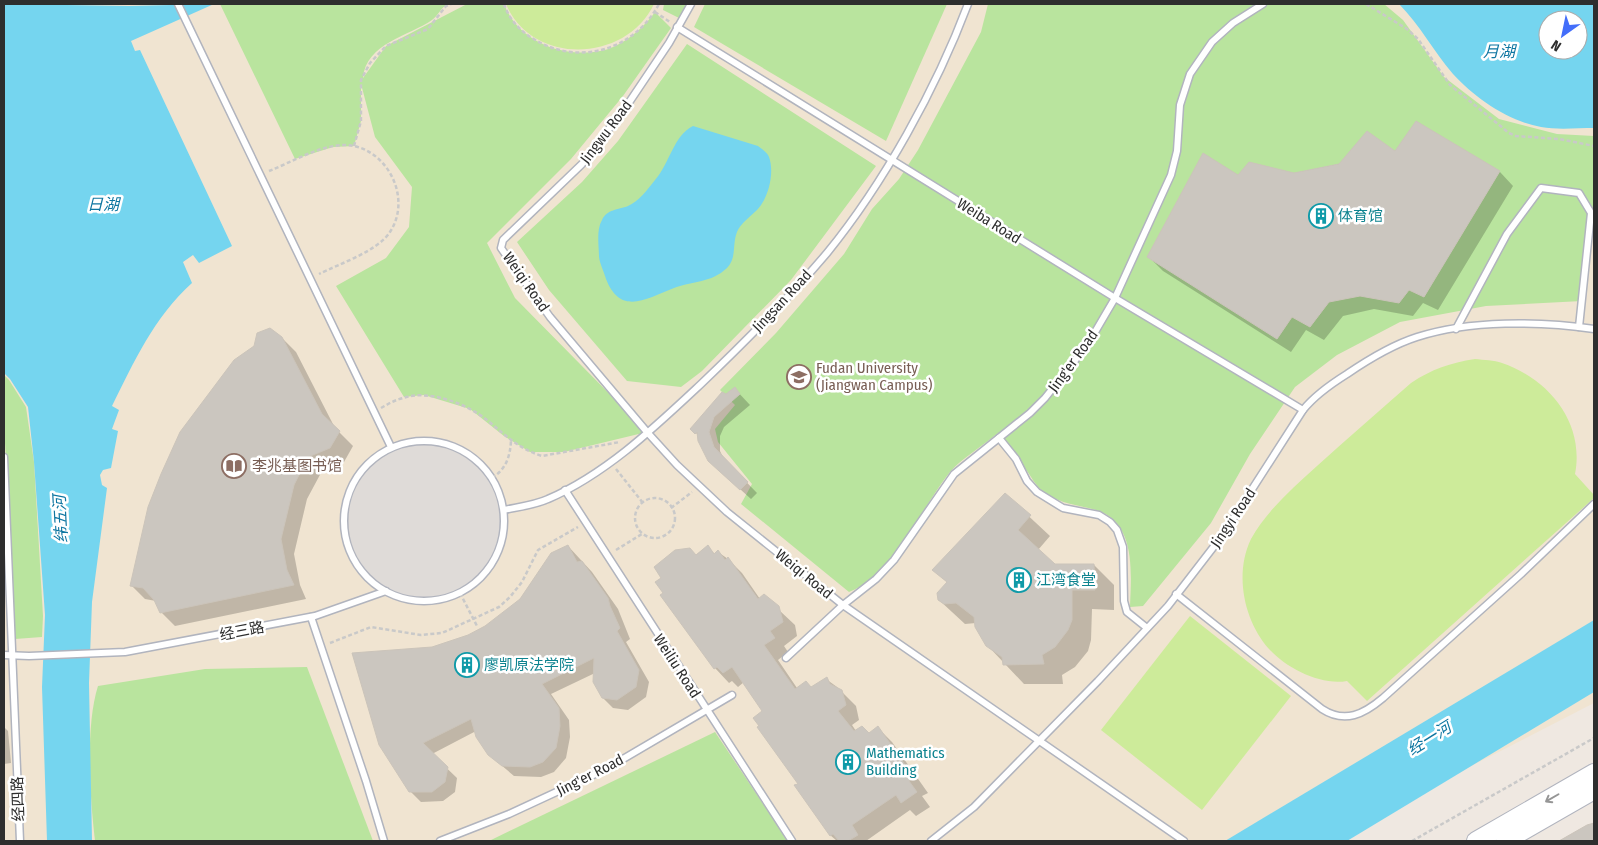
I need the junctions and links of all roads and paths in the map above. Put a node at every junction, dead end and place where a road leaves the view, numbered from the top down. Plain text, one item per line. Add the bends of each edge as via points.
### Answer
1 (451, 4) edge
2 (504, 4) edge
3 (659, 4) edge
4 (691, 4) edge
5 (968, 4) edge
6 (1263, 4) edge
7 (1366, 4) edge
8 (179, 7) edge
9 (655, 12) junction
10 (678, 27) junction
11 (354, 146) junction
12 (1594, 146) edge
13 (892, 160) junction
14 (261, 175) junction
15 (501, 244) joint
16 (308, 279) junction
17 (1115, 298) junction
18 (1579, 327) junction
19 (1456, 329) junction
20 (1594, 329) edge
21 (1303, 410) junction
22 (373, 412) junction
23 (647, 432) junction
24 (641, 438) junction
25 (999, 438) junction
26 (511, 441) junction
27 (391, 447) junction
28 (4, 457) edge
29 (611, 461) junction
30 (492, 478) junction
31 (699, 486) junction
32 (565, 490) junction
33 (643, 503) junction
34 (1594, 504) edge
35 (671, 508) junction
36 (504, 510) junction
37 (586, 523) junction
38 (642, 534) junction
39 (606, 556) junction
40 (386, 591) junction
41 (460, 593) junction
42 (1176, 594) junction
43 (843, 605) junction
44 (311, 617) junction
45 (473, 618) junction
46 (477, 626) dead end
47 (1147, 628) junction
48 (321, 647) junction
49 (4, 655) edge
50 (12, 656) junction
51 (786, 658) dead end
52 (732, 695) dead end
53 (705, 709) junction
54 (1594, 738) edge
55 (1040, 741) junction
56 (1594, 773) edge
57 (1594, 790) edge
58 (20, 841) edge
59 (384, 841) edge
60 (440, 841) edge
61 (792, 841) edge
62 (931, 841) edge
63 (1184, 841) edge
64 (1412, 841) edge
65 (1476, 841) edge
66 (1505, 841) edge

1 - 11 path via 428,29 386,46 370,63 361,80 361,121
2 - 9 path via 514,23 525,33 544,46 570,53 600,51 617,45 636,34
3 - 9 path
4 - 10 lane, Jingwu Road
5 - 13 lane, Jingsan Road via 956,37
6 - 17 lane, Jing'er Road via 1233,23 1212,42 1190,74 1180,105 1177,151 1171,175
7 - 12 path via 1407,29 1450,85 1508,133
8 - 14 lane
9 - 10 path
10 - 13 lane, Weiba Road
10 - 15 lane, Jingwu Road via 628,104 582,164
11 - 14 path via 325,149
11 - 16 path via 383,163 396,183 400,202 395,223 373,247
13 - 17 lane, Weiba Road
13 - 23 lane, Jingsan Road via 827,252 791,293 726,360
14 - 16 lane
15 - 23 lane, Weiqi Road via 506,256 550,317
16 - 22 lane
17 - 21 lane, Weiba Road
17 - 25 lane, Jing'er Road via 1088,344 1045,398
18 - 19 lane, Jingyi Road via 1509,324
18 - 19 lane via 1591,213 1579,193 1541,188 1507,234
18 - 20 lane, Jingyi Road
19 - 21 lane, Jingyi Road via 1416,337 1373,357 1330,385
21 - 42 lane, Jingyi Road via 1222,536
22 - 26 path via 404,397 424,395 470,409
22 - 27 lane
23 - 24 lane, Jingsan Road
23 - 31 lane, Weiqi Road
24 - 26 path via 542,456
24 - 29 lane, Jingsan Road
25 - 43 lane, Jing'er Road via 954,474 894,560
25 - 47 lane via 1037,492 1063,508 1099,515 1117,530 1123,547 1127,612
26 - 30 path via 502,472
27 - 30 lane via 421,440 444,443 465,452
27 - 40 lane via 374,458 358,475 348,495 344,516 346,541 356,563 374,584
28 - 50 lane, 经四路
29 - 32 lane, Jingsan Road
29 - 33 path
30 - 36 lane
31 - 35 path
31 - 43 lane, Weiqi Road
32 - 36 lane, Jingsan Road via 546,500
32 - 37 lane, Weiliu Road
33 - 35 path via 654,498
33 - 38 path via 635,514 635,524
34 - 42 lane via 1390,692 1357,715 1345,717 1322,709
35 - 38 path via 674,524 666,535 654,538
36 - 41 lane via 502,539 493,563 483,576
37 - 39 lane, Weiliu Road
37 - 45 path via 538,550 522,582 510,597 499,607
38 - 39 path
39 - 53 lane, Weiliu Road
40 - 41 lane via 422,601
40 - 44 lane, 经三路
41 - 45 path
42 - 47 lane, Jingyi Road
43 - 51 lane, Jing'er Road
43 - 55 lane, Weiqi Road
44 - 48 lane
44 - 50 lane, 经三路 via 125,652
45 - 46 path
45 - 48 path via 442,633 421,636 371,627
47 - 55 lane, Jingyi Road
48 - 59 lane
49 - 50 lane
50 - 58 lane, 经四路
52 - 53 lane, Jing'er Road
53 - 60 lane, Jing'er Road via 606,768 509,814
53 - 61 lane, Weiliu Road
54 - 64 path
55 - 62 lane, Jingyi Road via 974,807
55 - 63 lane, Weiqi Road
56 -> 65 main road
57 - 66 main road

